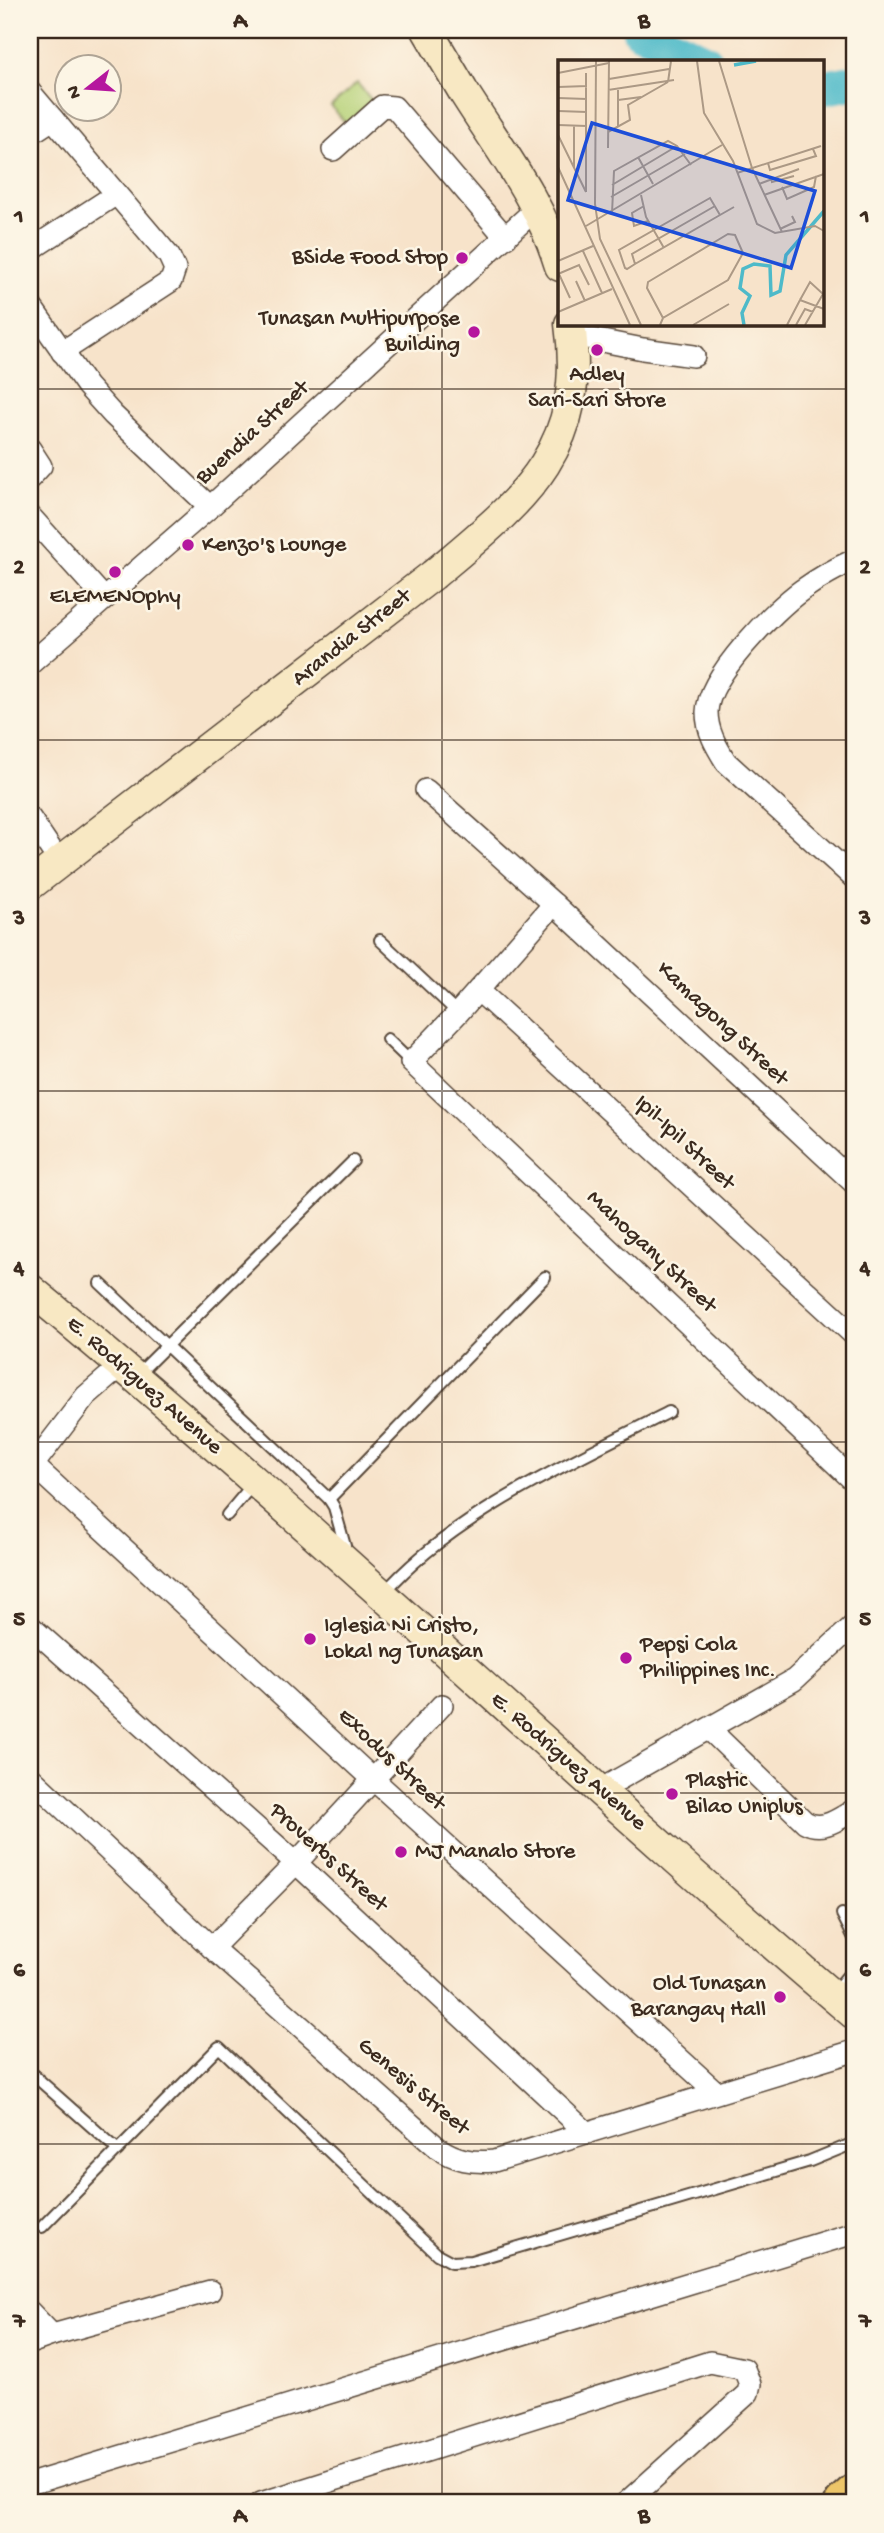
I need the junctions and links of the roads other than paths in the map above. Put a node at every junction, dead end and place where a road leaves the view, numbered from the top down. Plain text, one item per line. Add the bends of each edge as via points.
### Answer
1 (427, 30) edge
2 (30, 92) edge
3 (52, 119) joint
4 (54, 122) edge
5 (30, 134) edge
6 (333, 150) dead end
7 (115, 195) junction
8 (538, 207) junction
9 (506, 238) junction
10 (30, 250) edge
11 (558, 259) edge
12 (30, 305) edge
13 (571, 329) edge
14 (62, 352) junction
15 (694, 356) dead end
16 (30, 449) edge
17 (30, 478) edge
18 (210, 507) junction
19 (30, 516) edge
20 (854, 560) edge
21 (103, 597) junction
22 (30, 664) edge
23 (426, 790) dead end
24 (30, 818) edge
25 (59, 861) junction
26 (854, 878) edge
27 (30, 885) edge
28 (554, 904) junction
29 (380, 940) dead end
30 (478, 990) junction
31 (458, 1013) junction
32 (387, 1039) dead end
33 (411, 1062) junction
34 (353, 1161) dead end
35 (854, 1183) edge
36 (545, 1277) dead end
37 (100, 1283) dead end
38 (30, 1289) edge
39 (854, 1335) edge
40 (166, 1345) junction
41 (129, 1371) junction
42 (669, 1412) dead end
43 (31, 1466) edge
44 (854, 1481) edge
45 (255, 1482) junction
46 (329, 1499) junction
47 (227, 1514) dead end
48 (350, 1566) junction
49 (383, 1595) junction
50 (30, 1626) edge
51 (852, 1632) edge
52 (442, 1705) dead end
53 (709, 1729) junction
54 (30, 1777) edge
55 (374, 1780) junction
56 (600, 1790) junction
57 (854, 1810) edge
58 (296, 1863) junction
59 (842, 1914) dead end
60 (854, 1938) edge
61 (212, 1948) junction
62 (854, 1968) edge
63 (832, 1995) junction
64 (854, 2014) edge
65 (854, 2051) edge
66 (30, 2072) edge
67 (716, 2092) junction
68 (587, 2133) junction
69 (854, 2143) edge
70 (118, 2150) junction
71 (42, 2227) dead end
72 (854, 2233) edge
73 (210, 2291) dead end
74 (30, 2312) edge
75 (51, 2335) junction
76 (30, 2343) edge
77 (30, 2484) edge
78 (854, 2494) edge
79 (261, 2503) edge
80 (626, 2503) edge
81 (844, 2503) edge

1 - 8 street
2 - 3 street
3 - 5 street
4 - 7 street
6 - 9 street via 382,106 394,107
7 - 10 street
7 - 14 street via 173,261 174,275
8 - 9 street, Buendia Street
8 - 11 street
9 - 18 street, Buendia Street
12 - 14 street
13 - 15 street via 643,349
13 - 25 street, Arandia Street via 572,393 566,424 529,488 433,575
14 - 18 street via 113,415
16 - 17 street via 41,466
18 - 21 street, Buendia Street
19 - 21 street
20 - 26 street via 801,591 762,626 728,665 707,709 715,746 726,762
21 - 22 street, Buendia Street
23 - 28 street, Kamagong Street
24 - 25 street
25 - 27 street, Arandia Street
28 - 30 street
28 - 35 street, Kamagong Street
29 - 31 lane
30 - 31 street
30 - 39 street, Ipil-Ipil Street
31 - 33 street
32 - 33 lane
33 - 44 street, Mahogany Street
34 - 40 lane
36 - 46 lane
37 - 40 lane
38 - 41 street, E. Rodriguez Avenue
40 - 41 lane
40 - 46 lane
41 - 43 street via 86,1396
41 - 45 street, E. Rodriguez Avenue
42 - 49 lane via 469,1521 430,1549
43 - 55 street, Exodus Street
45 - 47 lane
45 - 48 street, E. Rodriguez Avenue
46 - 48 lane
48 - 49 street, E. Rodriguez Avenue
49 - 56 street, E. Rodriguez Avenue
50 - 58 street, Proverbs Street
51 - 53 street via 794,1680
52 - 55 street
53 - 56 street
53 - 57 street via 805,1822 822,1826
54 - 61 street, Genesis Street
55 - 58 street
55 - 67 street, Exodus Street
56 - 63 street, E. Rodriguez Avenue
58 - 61 street
58 - 68 street, Proverbs Street
59 - 60 lane
61 - 68 street, Genesis Street via 450,2156 494,2161
62 - 63 lane
63 - 64 street, E. Rodriguez Avenue
65 - 67 street, Genesis Street
66 - 70 lane
67 - 68 street, Genesis Street
69 - 70 lane via 810,2161 471,2261 452,2262 437,2254 219,2047
70 - 71 lane
72 - 77 street
73 - 75 street
74 - 75 street
75 - 76 street
78 - 81 highway
79 - 80 street via 710,2362 744,2369 748,2393

